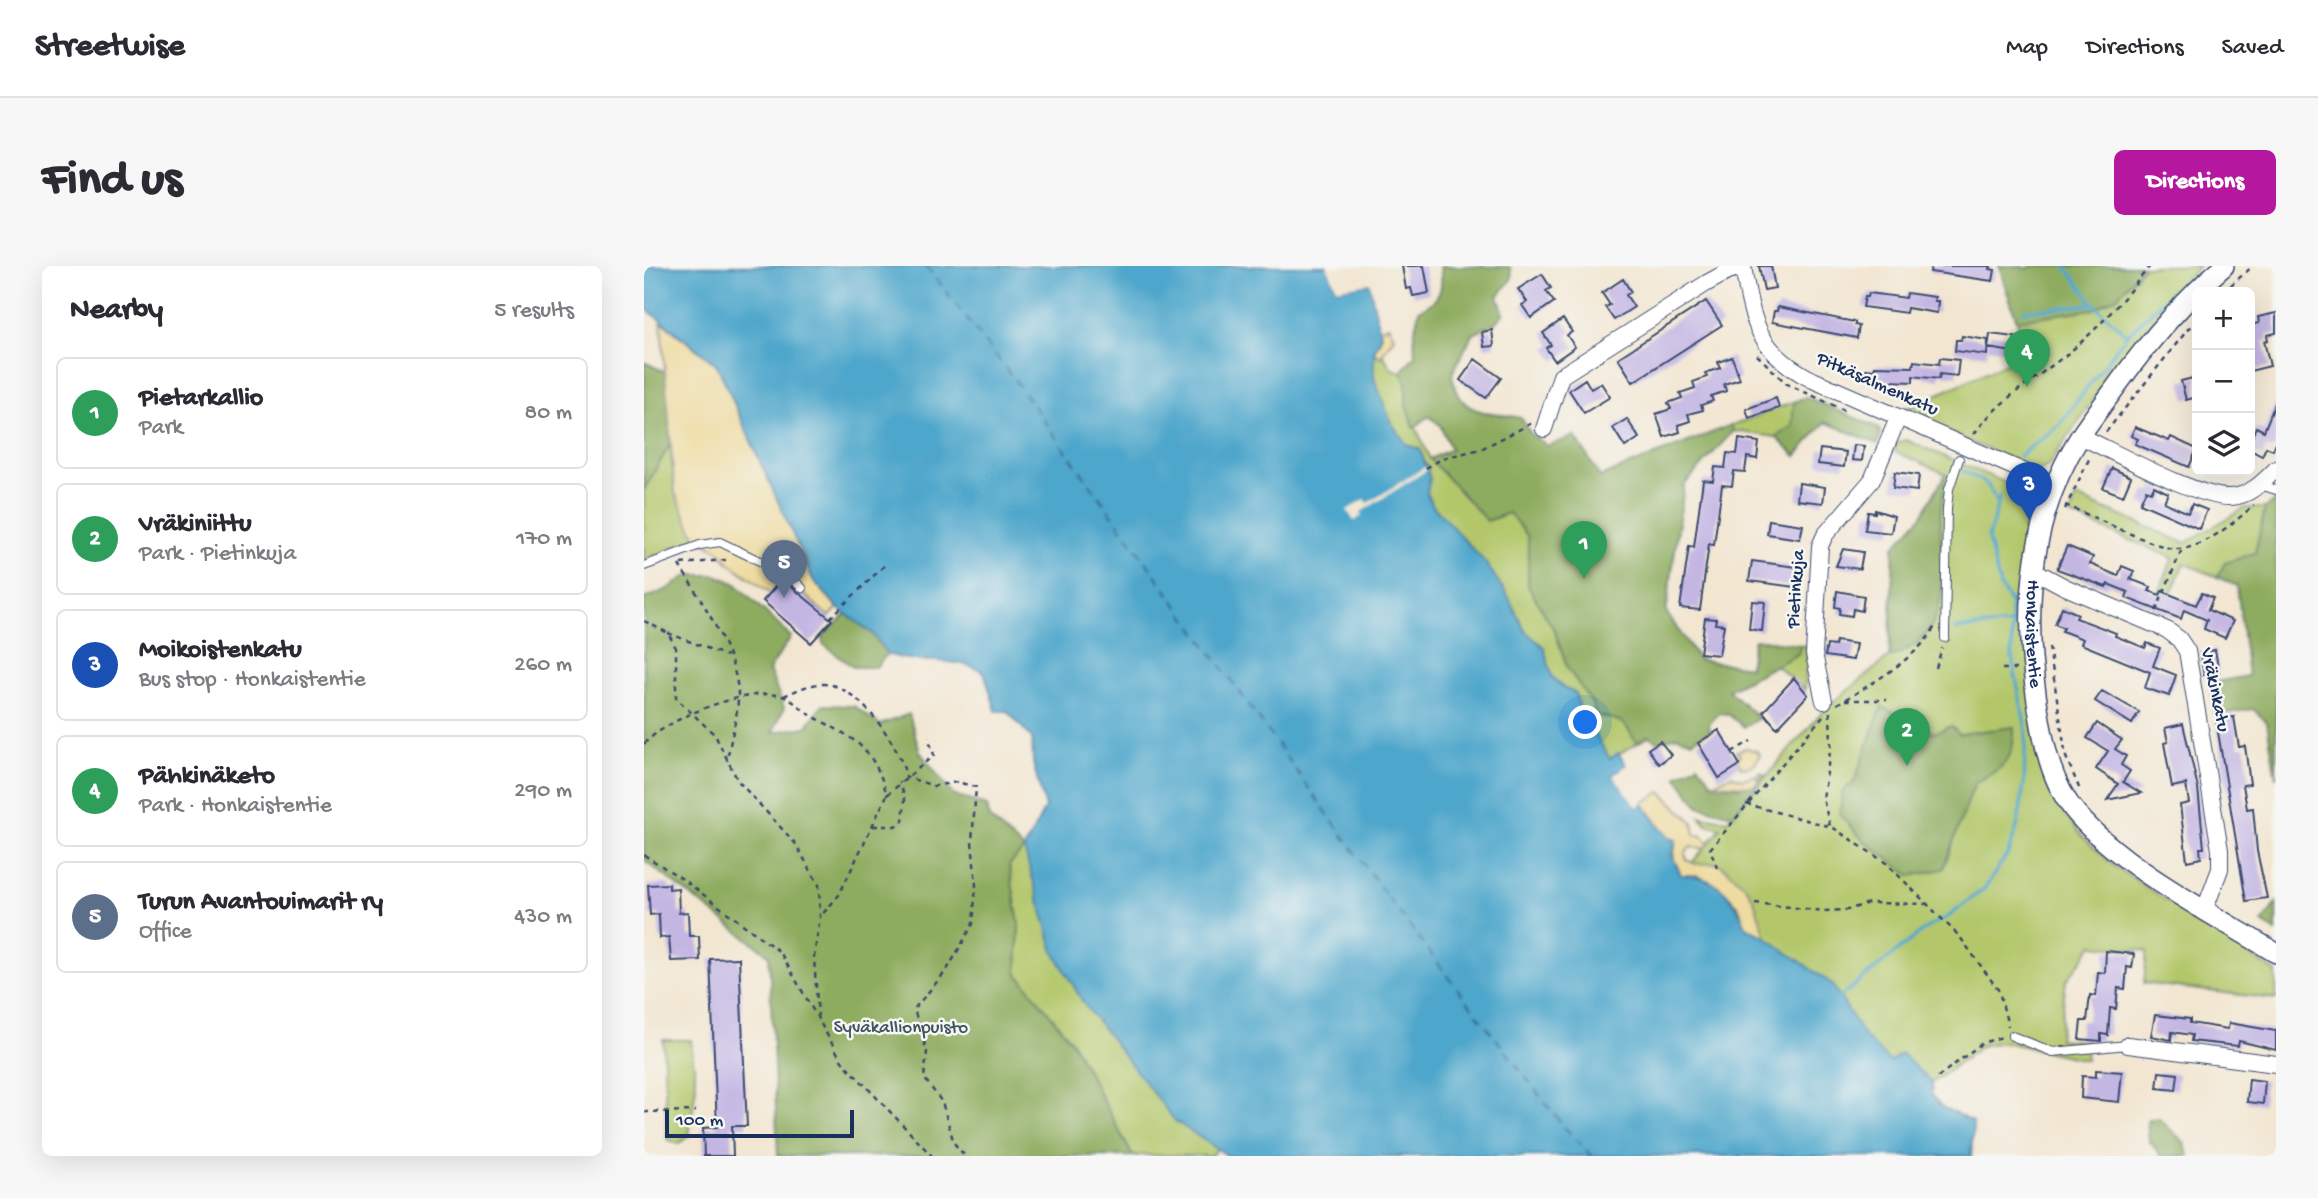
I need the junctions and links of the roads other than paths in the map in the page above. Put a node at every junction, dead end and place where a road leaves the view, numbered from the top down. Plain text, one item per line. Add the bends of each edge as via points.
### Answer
1 (2224, 266) edge
2 (1743, 267) edge
3 (1898, 418) junction
4 (1546, 422) road end
5 (2089, 440) junction
6 (1959, 459) dead end
7 (2276, 468) edge
8 (2055, 485) junction
9 (2270, 488) edge
10 (647, 565) edge
11 (2033, 570) junction
12 (802, 588) dead end
13 (1945, 638) road end
14 (1827, 705) road end
15 (2205, 909) junction
16 (2276, 953) edge
17 (2012, 1036) road end
18 (2128, 1045) joint
19 (2276, 1064) edge

1 - 5 street, Honkaistentie via 2165,325
2 - 3 street, Pitkäsalmenkatu via 1751,315 1769,349 1797,372
2 - 4 street via 1707,283 1561,376
3 - 8 street, Pitkäsalmenkatu
3 - 14 street, Pietinkuja via 1872,480 1820,546 1814,654 1817,683
5 - 8 street, Honkaistentie
5 - 9 street via 2209,494 2232,497
6 - 13 lane via 1949,489
7 - 9 street
8 - 11 street, Honkaistentie
10 - 12 lane via 720,542 787,574
11 - 15 street, Honkaistentie via 2032,669 2058,786 2075,812 2110,848
11 - 15 street, Vräkinkatu via 2151,623 2179,639 2187,652 2220,850 2220,869
15 - 16 street, Honkaistentie
17 - 18 lane via 2053,1052
18 - 19 street

